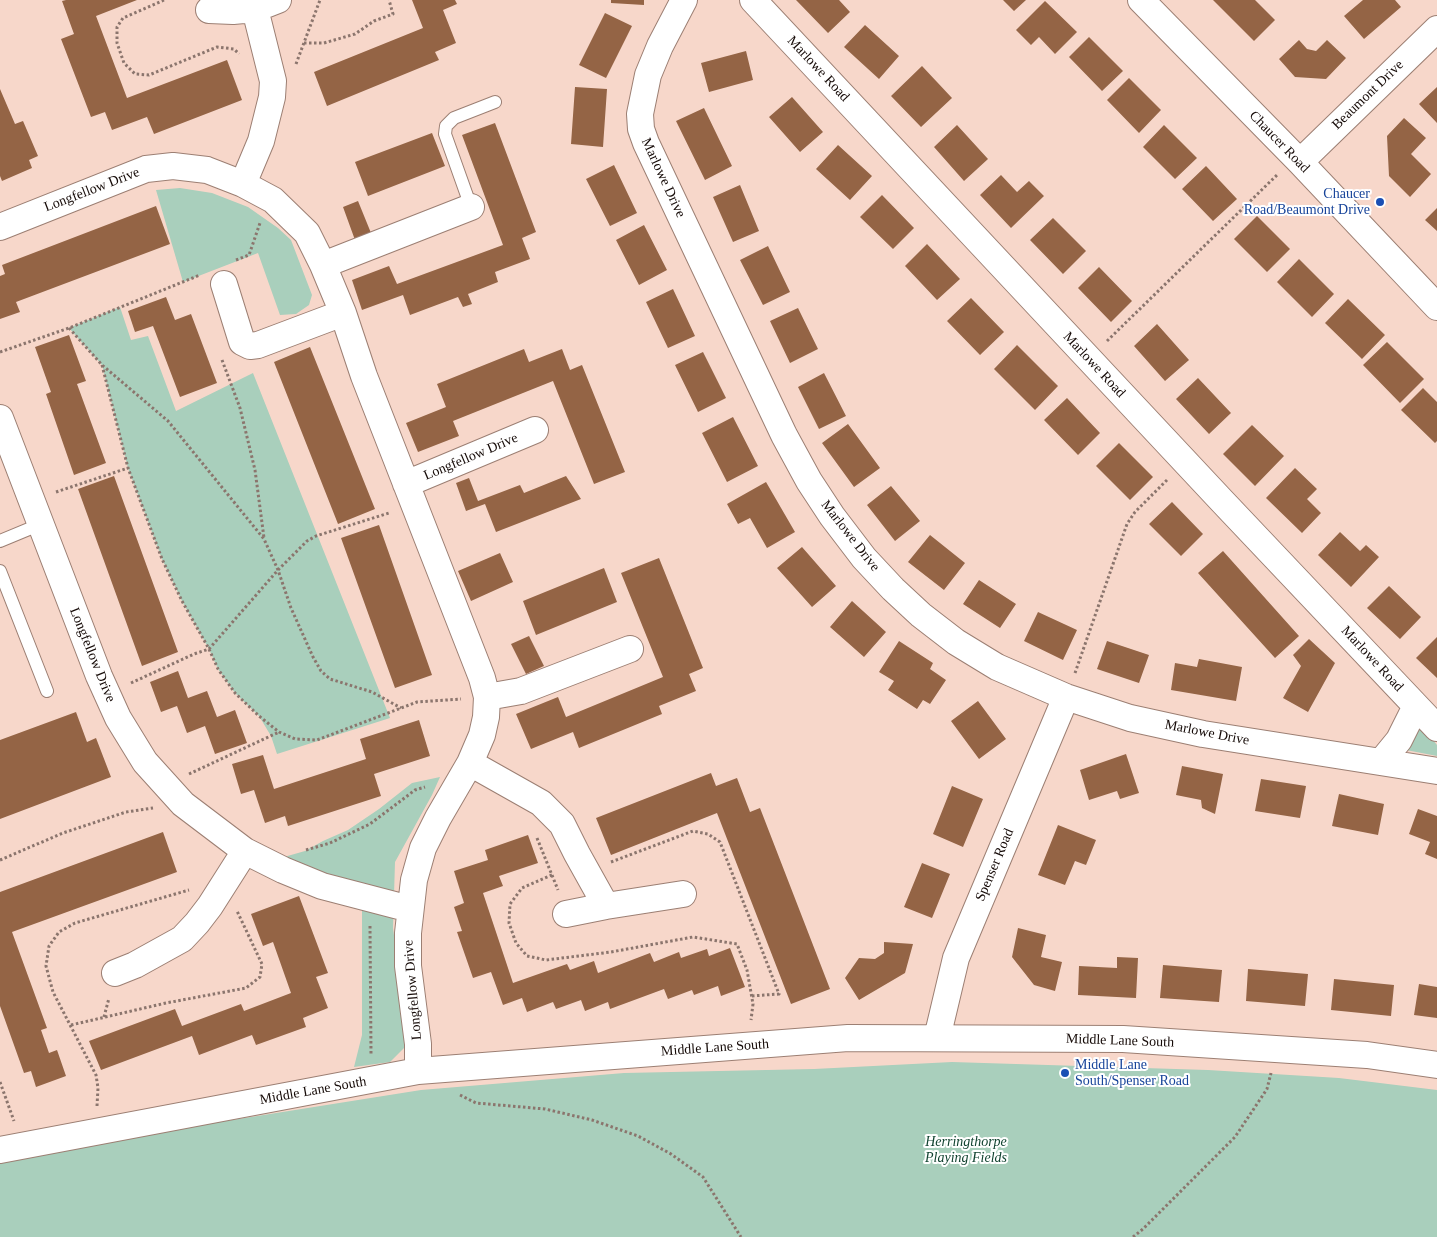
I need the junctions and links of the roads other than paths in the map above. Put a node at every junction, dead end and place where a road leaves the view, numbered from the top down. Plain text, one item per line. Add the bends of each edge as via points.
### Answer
1 (684, 0) edge
2 (753, 0) edge
3 (1141, 0) edge
4 (267, 5) edge
5 (209, 10) dead end
6 (1437, 29) edge
7 (495, 102) dead end
8 (1297, 160) junction
9 (244, 184) junction
10 (471, 207) joint
11 (0, 227) edge
12 (323, 266) junction
13 (219, 273) road end
14 (1437, 307) edge
15 (343, 313) junction
16 (0, 418) edge
17 (535, 430) dead end
18 (410, 495) junction
19 (41, 524) junction
20 (0, 541) edge
21 (0, 571) edge
22 (630, 649) dead end
23 (47, 691) dead end
24 (487, 697) junction
25 (1066, 697) junction
26 (1416, 706) junction
27 (1437, 728) edge
28 (1381, 762) junction
29 (470, 763) junction
30 (1437, 771) edge
31 (256, 856) junction
32 (683, 894) dead end
33 (606, 906) junction
34 (410, 909) junction
35 (566, 914) road end
36 (115, 973) dead end
37 (937, 1038) junction
38 (1437, 1065) edge
39 (418, 1071) junction
40 (11, 1148) edge

1 - 25 street, Marlowe Drive via 648,75 640,114 642,129 804,473 864,558 921,615 956,642 997,667
2 - 26 street, Marlowe Road
3 - 8 street, Chaucer Road
4 - 5 street via 233,11
4 - 9 street via 272,97 261,141
6 - 8 street, Beaumont Drive
7 - 10 lane via 454,118 446,126 445,134
8 - 14 street, Chaucer Road
9 - 11 street, Longfellow Drive via 207,170 174,166 146,169
9 - 12 street, Longfellow Drive via 273,200 306,233
10 - 12 street
12 - 15 street, Longfellow Drive
13 - 15 street via 242,342 250,346
15 - 18 street, Longfellow Drive
16 - 19 street, Longfellow Drive
17 - 18 street, Longfellow Drive
18 - 24 street, Longfellow Drive
19 - 20 lane
19 - 31 street, Longfellow Drive via 118,718 146,762 183,804
21 - 23 lane
22 - 24 street via 521,691
24 - 29 street, Longfellow Drive via 482,735
25 - 28 street, Marlowe Drive via 1130,718 1203,734
25 - 37 street, Spenser Road via 956,958
26 - 27 street, Marlowe Road
26 - 28 street via 1399,740
28 - 30 street, Marlowe Drive
29 - 33 street via 541,803 562,824
29 - 34 street, Longfellow Drive via 423,848
31 - 34 street, Longfellow Drive via 322,886
31 - 36 street via 222,888 197,924 182,939
32 - 33 street
33 - 35 street
34 - 39 street, Longfellow Drive via 408,966 418,1044
37 - 38 street, Middle Lane South via 1123,1039 1367,1055
37 - 39 street, Middle Lane South via 848,1038
39 - 40 street, Middle Lane South

